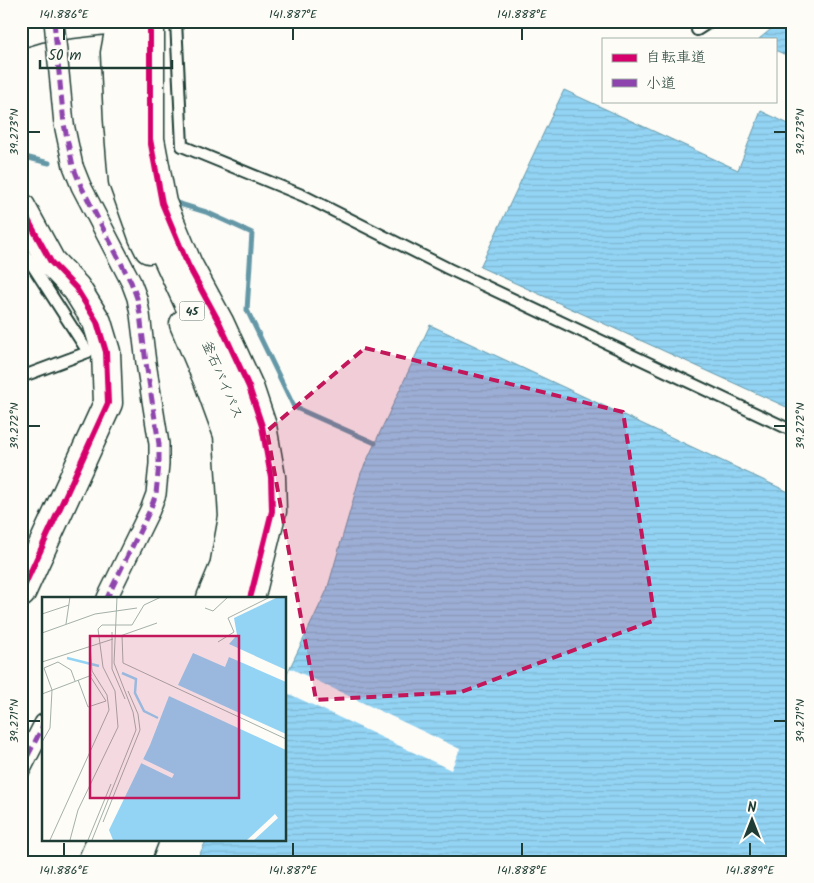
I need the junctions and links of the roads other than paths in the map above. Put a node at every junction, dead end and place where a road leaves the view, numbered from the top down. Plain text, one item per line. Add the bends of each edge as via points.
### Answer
1 (54, 21) edge
2 (116, 21) edge
3 (120, 21) edge
4 (134, 21) edge
5 (150, 21) edge
6 (176, 21) edge
7 (711, 21) edge
8 (697, 30) dead end
9 (21, 38) edge
10 (22, 209) edge
11 (21, 248) edge
12 (21, 377) edge
13 (793, 431) edge
14 (21, 593) edge
15 (107, 597) edge
16 (211, 597) edge
17 (229, 597) edge
18 (250, 597) edge
19 (42, 728) edge
20 (21, 769) edge
21 (102, 840) edge
22 (123, 840) edge
23 (144, 840) edge
24 (92, 862) edge
25 (113, 862) edge
26 (135, 862) edge

1 - 15 street, bridge via 64,124 73,166 138,298 159,444 156,494
2 - 9 street
3 - 16 main road via 115,53 123,181 143,237 184,324 228,435 233,518 224,567
4 - 17 main road, 釜石バイパス / 45 via 132,146 151,222 239,413 248,461 252,512 236,583
5 - 18 main road via 150,138 162,203 188,265 249,386 262,426 271,477 272,511
6 - 13 lane via 182,146 304,196 449,269
7 - 8 lane
10 - 14 main road via 51,262 76,288 97,322 106,352 108,403
11 - 12 lane via 88,352
19 - 20 street
21 - 24 main road
22 - 25 main road
23 - 26 main road

